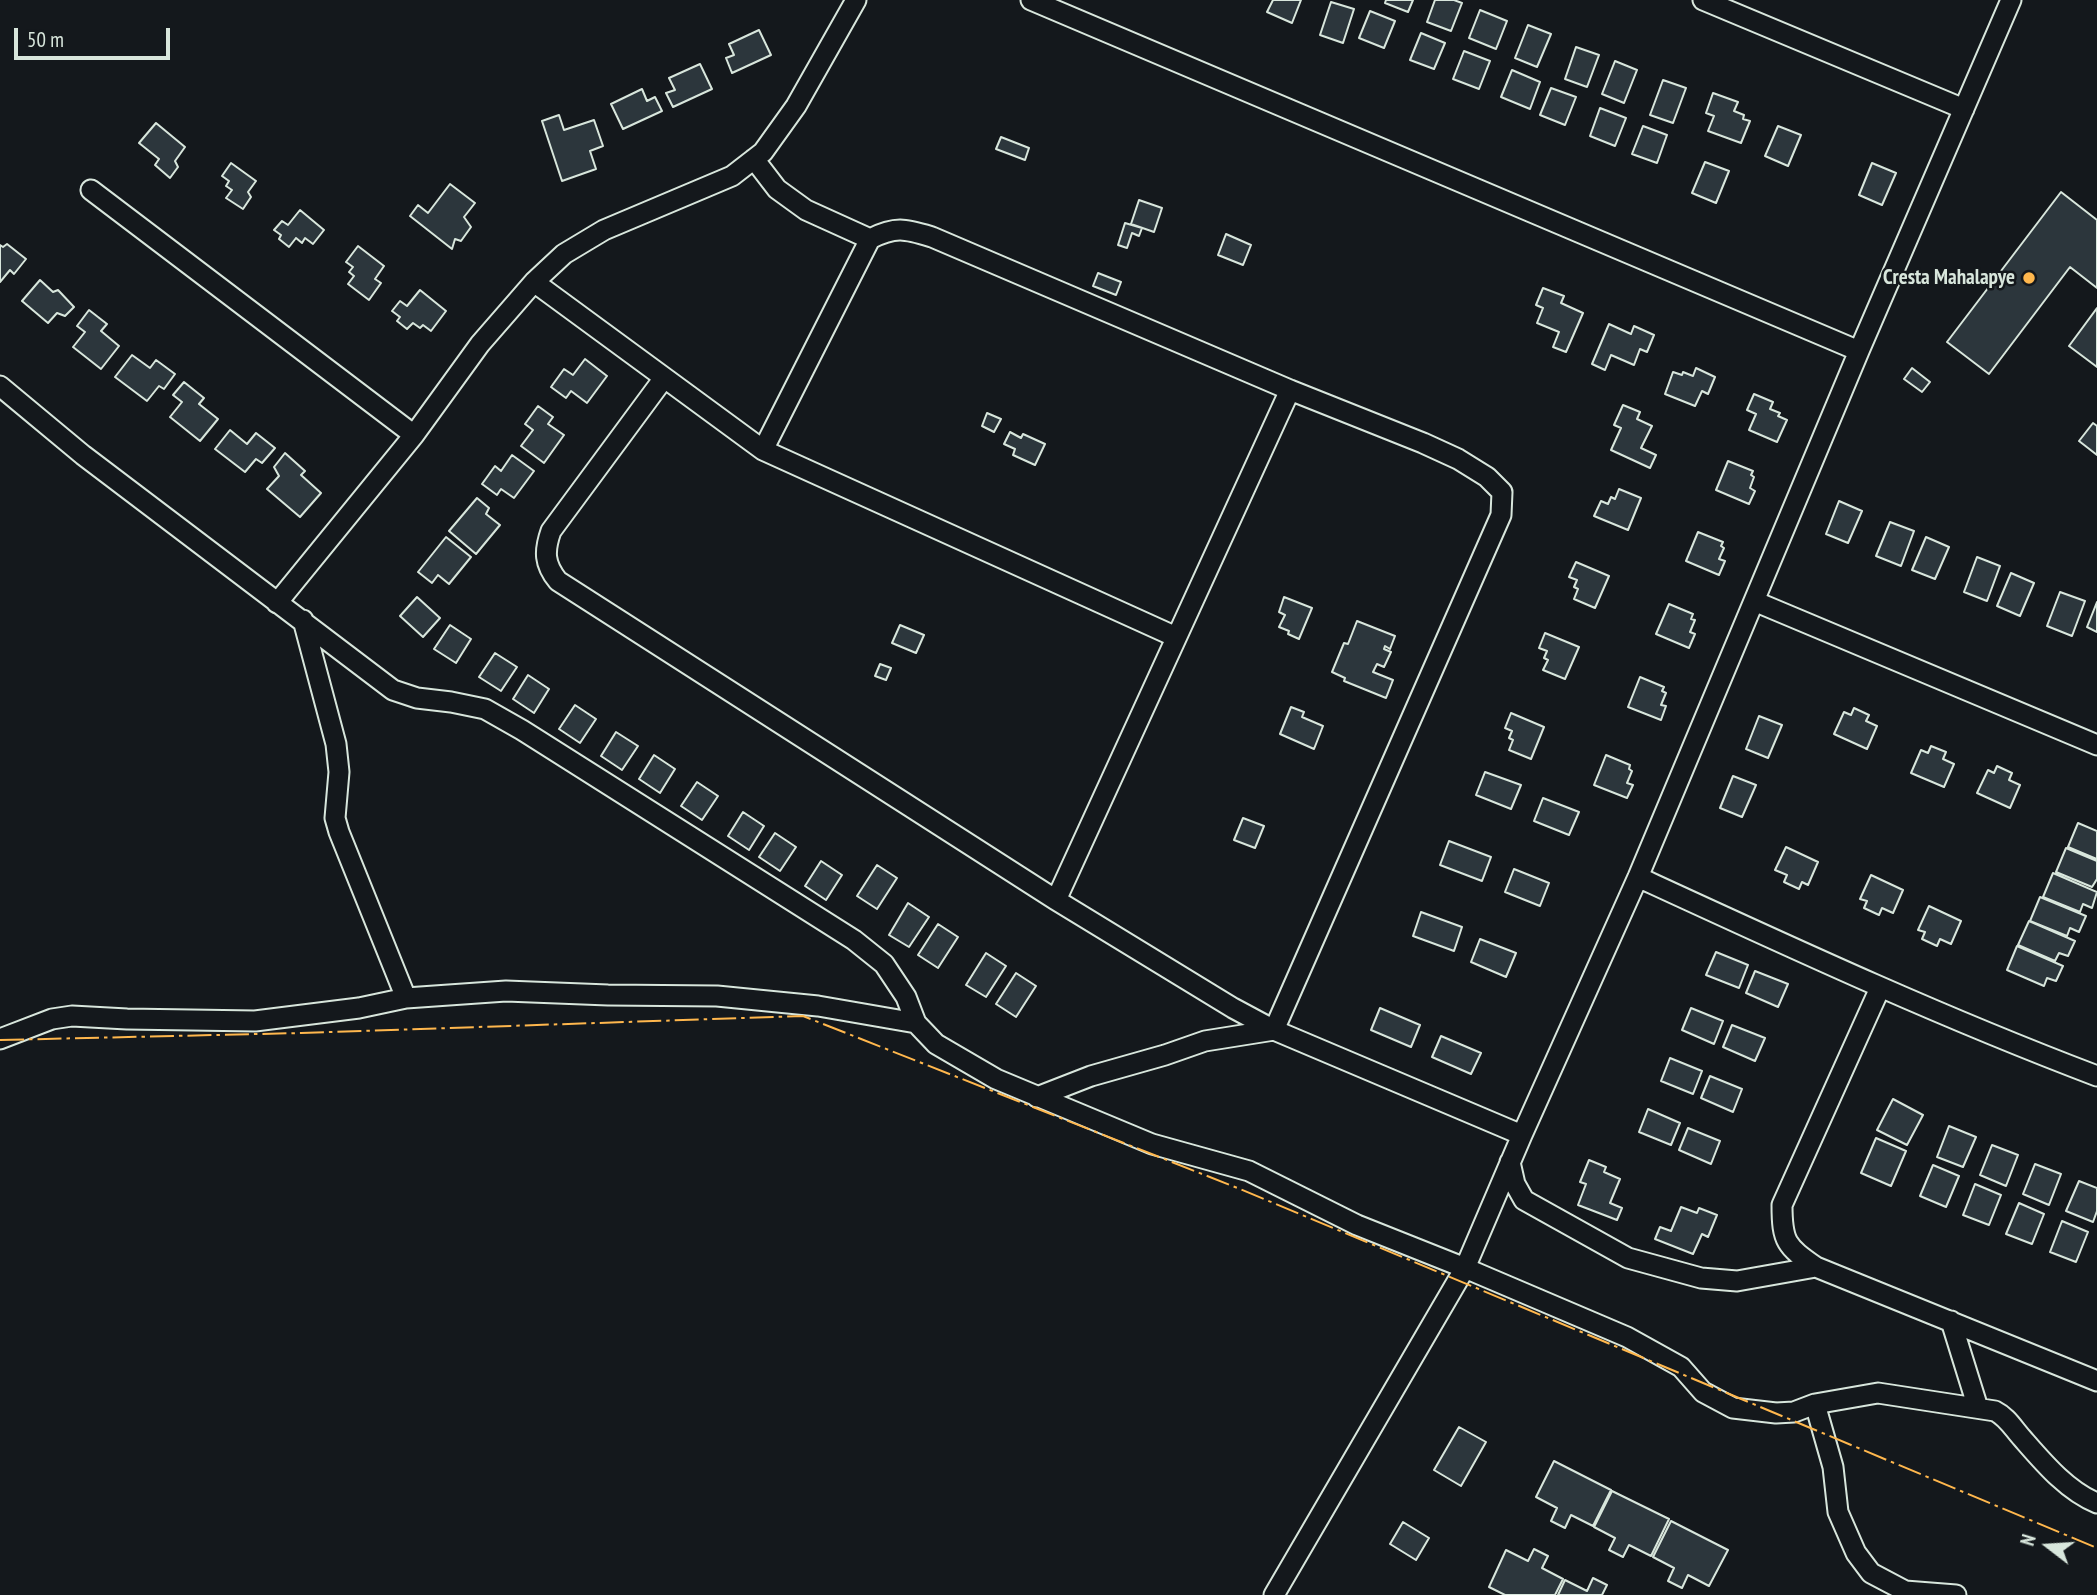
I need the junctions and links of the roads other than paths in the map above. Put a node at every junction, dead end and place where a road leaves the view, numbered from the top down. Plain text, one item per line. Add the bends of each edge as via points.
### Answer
1 (856, 0) edge
2 (1031, 0) edge
3 (1703, 0) edge
4 (2011, 0) edge
5 (1964, 110) junction
6 (754, 159) junction
7 (91, 190) dead end
8 (870, 239) junction
9 (534, 282) junction
10 (1859, 351) junction
11 (664, 378) junction
12 (0, 386) edge
13 (1290, 390) junction
14 (414, 435) junction
15 (763, 450) junction
16 (1754, 601) junction
17 (276, 603) junction
18 (303, 620) junction
19 (1177, 637) junction
20 (2097, 746) edge
21 (1639, 877) junction
22 (1056, 900) junction
23 (1880, 988) junction
24 (406, 998) junction
25 (916, 1023) junction
26 (1274, 1030) junction
27 (0, 1039) edge
28 (2097, 1076) edge
29 (1037, 1097) junction
30 (1522, 1135) junction
31 (1510, 1162) junction
32 (1816, 1267) junction
33 (1465, 1268) junction
34 (1951, 1321) junction
35 (2097, 1381) edge
36 (1815, 1404) junction
37 (1978, 1408) junction
38 (2097, 1503) edge
39 (1274, 1595) edge
40 (1956, 1595) edge

1 - 6 street via 796,106
2 - 10 street
3 - 5 street
4 - 5 street
5 - 10 street
6 - 8 street via 777,189 806,210
6 - 9 street via 732,176 604,230 564,254
7 - 14 street
8 - 13 street via 886,231 907,229 932,237
8 - 15 street
9 - 11 street
9 - 14 street via 480,344
10 - 16 street
11 - 15 street
11 - 22 street via 551,531 545,549 551,573
12 - 17 street
13 - 19 street
13 - 26 street via 1423,443 1487,477 1502,492 1501,515
14 - 17 street
15 - 19 street
16 - 20 street
16 - 21 street
17 - 18 street
18 - 24 street via 335,744 339,772 335,818
18 - 25 street via 393,690 485,709 854,940 884,964 906,997
19 - 22 street
21 - 23 street
21 - 30 street
22 - 26 street
23 - 28 street
23 - 32 street via 1782,1205 1782,1231 1793,1251
24 - 25 street via 506,991 717,996 818,1006
24 - 27 street via 255,1021 72,1016
25 - 29 street via 936,1044
26 - 29 street via 1205,1041
26 - 30 street
29 - 33 street via 1152,1143 1248,1171 1356,1225
30 - 31 street
31 - 32 street via 1514,1184 1524,1200 1628,1258 1701,1278 1737,1281
31 - 33 street
32 - 34 street
33 - 36 street via 1627,1337 1681,1367 1703,1392 1733,1408 1776,1413
33 - 39 street
34 - 35 street
34 - 37 street
36 - 37 street via 1878,1393
36 - 40 street via 1833,1467 1838,1512 1856,1553 1871,1573 1905,1591
37 - 38 street via 2005,1416 2046,1465 2084,1498

